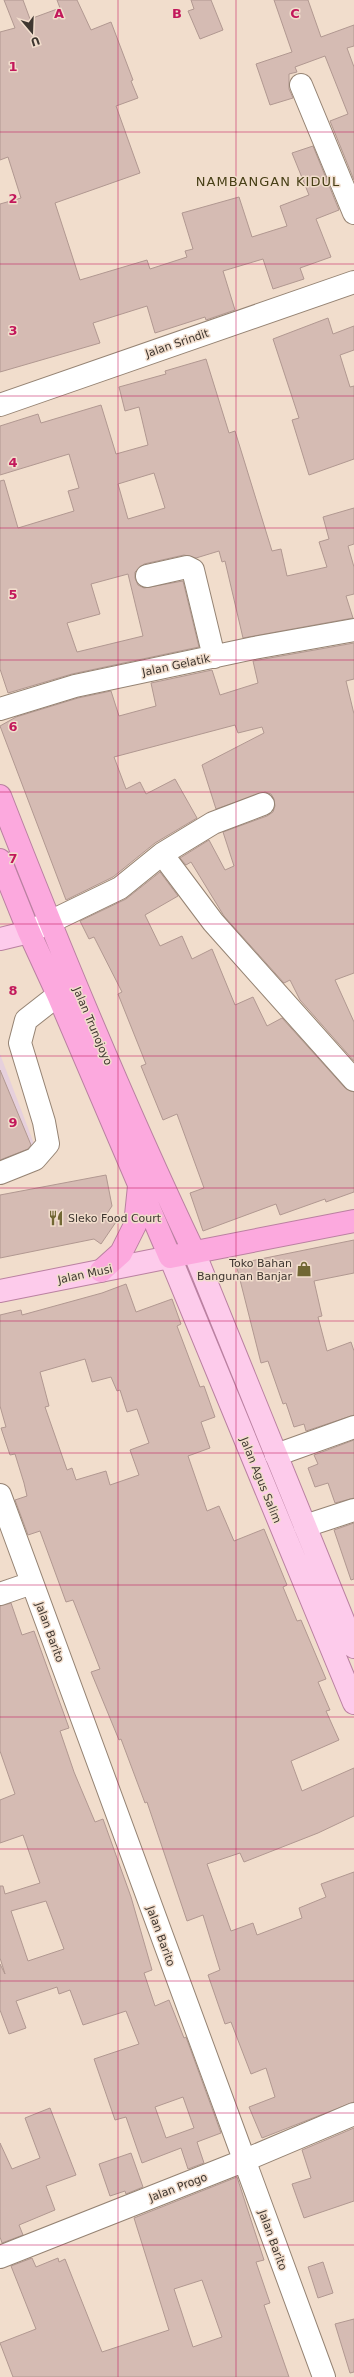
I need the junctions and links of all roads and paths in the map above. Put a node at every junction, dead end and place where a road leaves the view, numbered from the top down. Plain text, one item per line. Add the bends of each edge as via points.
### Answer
1 (301, 85) dead end
2 (354, 213) edge
3 (354, 282) edge
4 (0, 405) edge
5 (147, 576) dead end
6 (354, 630) edge
7 (214, 656) junction
8 (0, 708) edge
9 (0, 796) edge
10 (263, 804) dead end
11 (162, 854) junction
12 (0, 860) edge
13 (50, 923) junction
14 (28, 932) junction
15 (0, 939) edge
16 (68, 991) junction
17 (354, 1080) edge
18 (0, 1173) edge
19 (139, 1182) junction
20 (354, 1221) edge
21 (194, 1252) junction
22 (170, 1257) junction
23 (101, 1271) junction
24 (0, 1292) edge
25 (354, 1427) edge
26 (276, 1455) junction
27 (0, 1495) edge
28 (354, 1510) edge
29 (304, 1526) junction
30 (32, 1583) junction
31 (0, 1594) edge
32 (336, 1605) junction
33 (316, 1614) junction
34 (354, 1647) edge
35 (354, 1703) edge
36 (354, 2114) edge
37 (243, 2161) junction
38 (0, 2257) edge
39 (324, 2377) edge

1 - 2 street
3 - 4 street, Jalan Srindit
5 - 7 street via 187,567 193,570
6 - 7 street, Jalan Gelatik
7 - 8 street, Jalan Gelatik via 75,686
9 - 13 highway, Jalan Trunojoyo
10 - 11 street via 213,823
11 - 13 street via 120,888
11 - 17 street via 213,922
12 - 14 highway, Jalan Trunojoyo
13 - 14 street
13 - 16 highway, Jalan Trunojoyo
14 - 15 main road
14 - 16 highway, Jalan Trunojoyo
16 - 18 street via 26,1020 20,1043 44,1122 48,1144 35,1159
16 - 19 highway, Jalan Trunojoyo
16 - 21 highway, Jalan Trunojoyo
19 - 22 highway, Jalan Trunojoyo
19 - 23 highway via 135,1225 121,1253
20 - 21 highway
21 - 22 highway
21 - 26 main road
22 - 23 main road, Jalan Musi
22 - 33 main road, Jalan Agus Salim
23 - 24 main road, Jalan Musi
25 - 26 street
26 - 29 main road
27 - 30 street, Jalan Barito
28 - 29 street
29 - 32 main road
30 - 31 street
30 - 37 street, Jalan Barito
32 - 33 main road
32 - 34 main road
33 - 35 main road, Jalan Agus Salim
36 - 37 street, Jalan Progo
37 - 38 street, Jalan Progo
37 - 39 street, Jalan Barito

